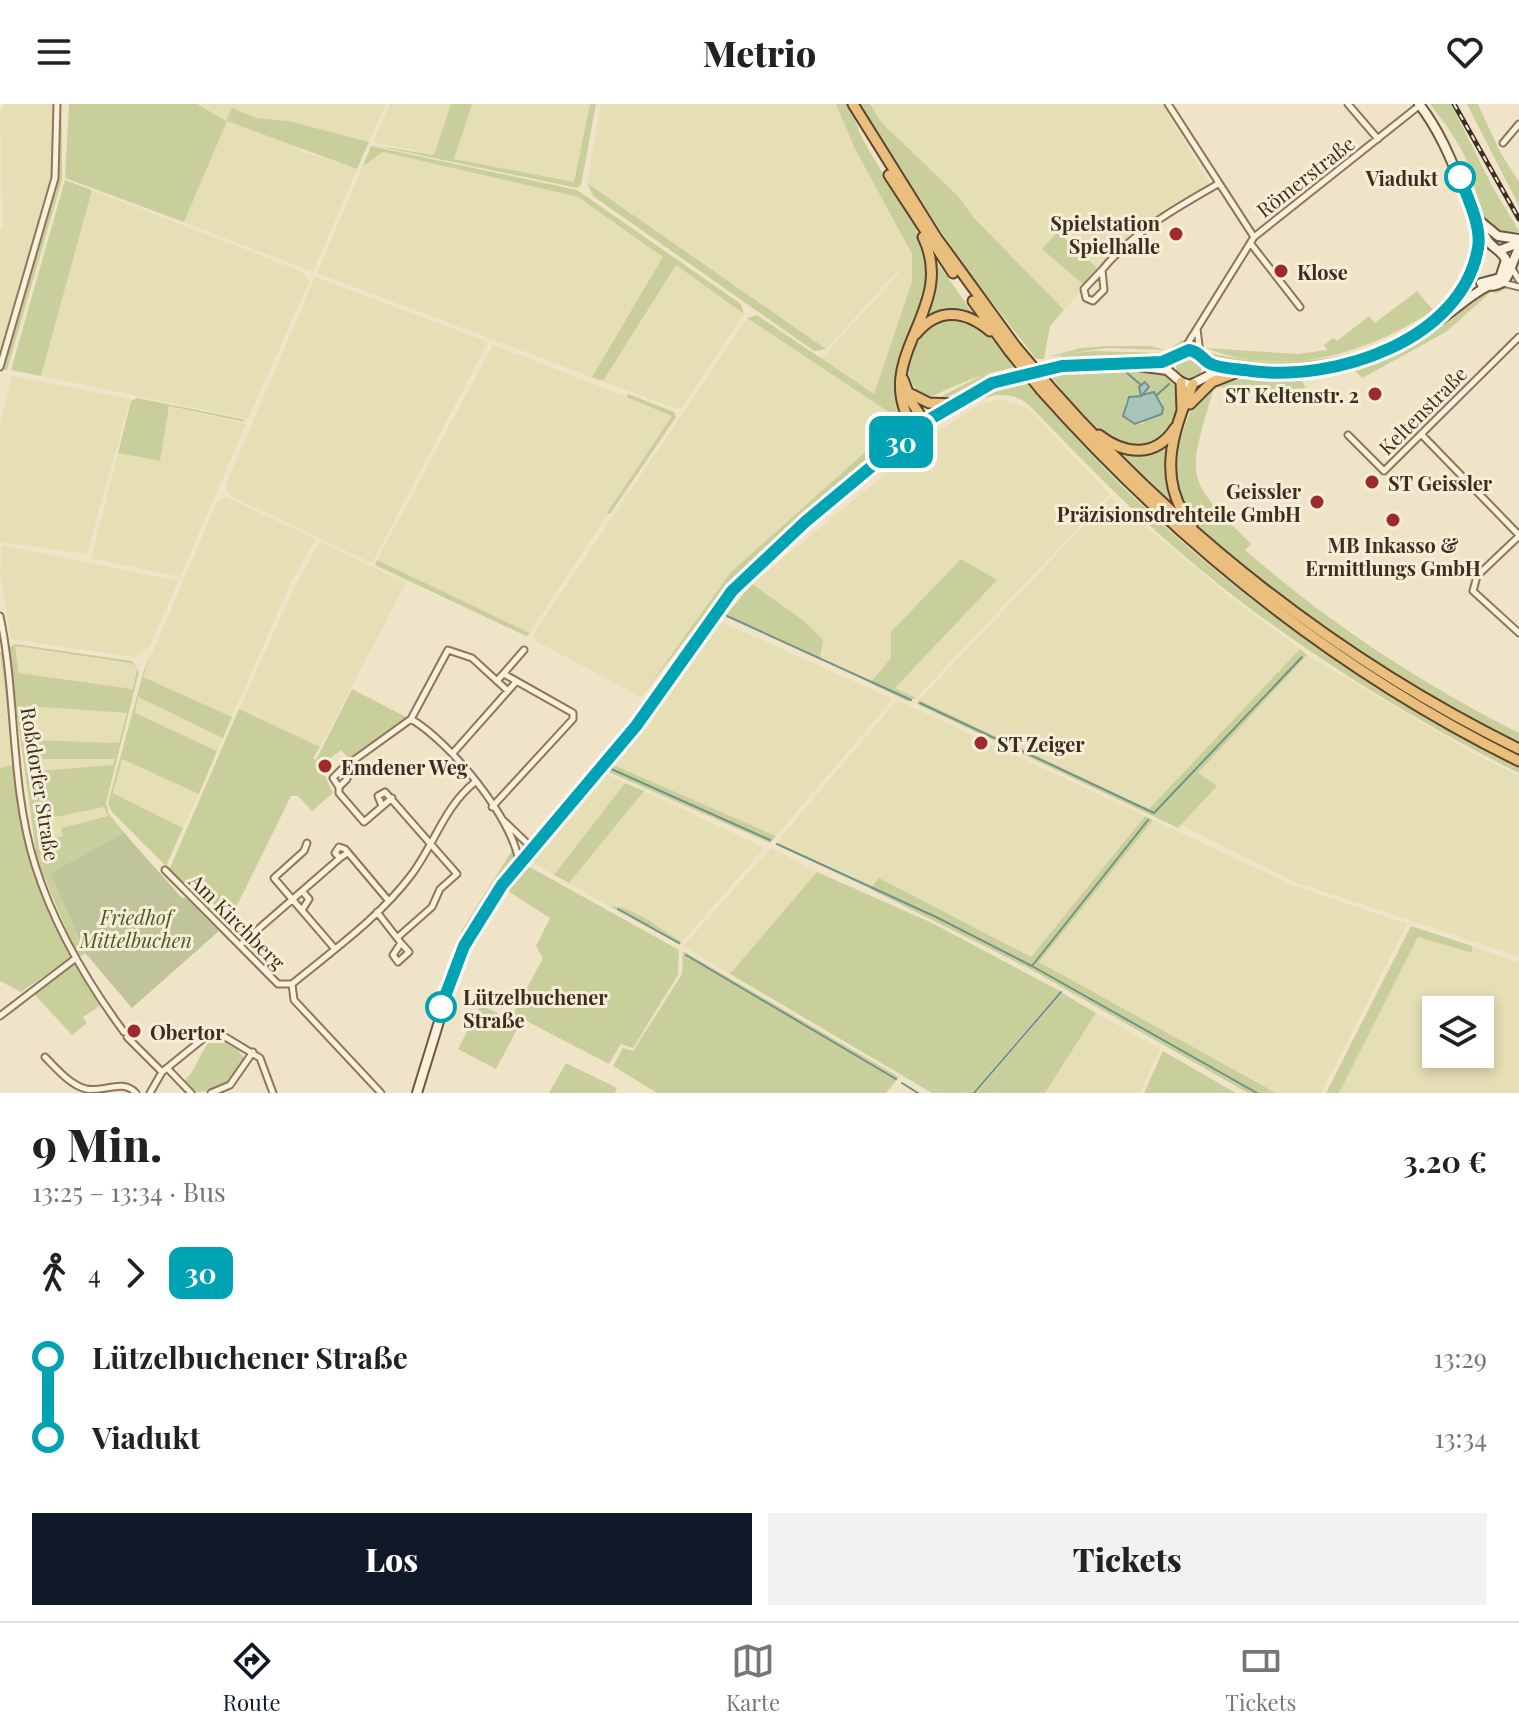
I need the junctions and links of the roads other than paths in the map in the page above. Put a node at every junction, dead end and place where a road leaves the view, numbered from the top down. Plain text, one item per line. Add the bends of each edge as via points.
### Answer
1 (57, 104) edge
2 (1168, 104) edge
3 (1348, 104) edge
4 (1419, 104) edge
5 (855, 108) edge
6 (1519, 124) edge
7 (1378, 139) junction
8 (1503, 143) dead end
9 (1218, 184) junction
10 (1473, 212) junction
11 (914, 216) junction
12 (1252, 240) junction
13 (1519, 241) edge
14 (1497, 249) junction
15 (1519, 249) edge
16 (1477, 253) junction
17 (1506, 260) junction
18 (1512, 269) junction
19 (1102, 270) junction
20 (1473, 273) junction
21 (1519, 280) edge
22 (1502, 283) junction
23 (1484, 284) junction
24 (1519, 287) edge
25 (1300, 307) dead end
26 (1198, 324) junction
27 (1429, 326) junction
28 (1519, 337) edge
29 (909, 342) junction
30 (1013, 349) junction
31 (1181, 353) junction
32 (1202, 357) junction
33 (1136, 364) junction
34 (0, 367) edge
35 (1249, 371) junction
36 (902, 372) junction
37 (1235, 373) junction
38 (1204, 377) junction
39 (1177, 378) junction
40 (1193, 384) junction
41 (1045, 388) junction
42 (909, 393) junction
43 (953, 404) junction
44 (1181, 416) junction
45 (925, 422) junction
46 (1085, 426) junction
47 (915, 430) junction
48 (1421, 434) junction
49 (1348, 435) dead end
50 (1519, 536) edge
51 (1204, 540) junction
52 (0, 616) edge
53 (1519, 633) edge
54 (524, 650) dead end
55 (504, 674) junction
56 (497, 681) junction
57 (515, 683) junction
58 (508, 691) junction
59 (411, 719) junction
60 (1519, 749) edge
61 (453, 753) junction
62 (1519, 761) edge
63 (343, 768) junction
64 (475, 782) junction
65 (339, 787) junction
66 (392, 798) junction
67 (382, 806) junction
68 (492, 807) junction
69 (497, 814) junction
70 (307, 843) dead end
71 (431, 843) junction
72 (531, 847) junction
73 (519, 862) junction
74 (165, 870) dead end
75 (302, 891) junction
76 (293, 900) junction
77 (388, 900) junction
78 (302, 910) junction
79 (377, 912) junction
80 (240, 945) junction
81 (335, 949) junction
82 (76, 958) junction
83 (292, 984) junction
84 (0, 1016) edge
85 (253, 1052) junction
86 (45, 1057) dead end
87 (164, 1070) junction
88 (92, 1091) edge
89 (134, 1091) edge
90 (150, 1093) edge
91 (191, 1093) edge
92 (211, 1093) edge
93 (273, 1093) edge
94 (381, 1093) edge
95 (417, 1093) edge

1 - 34 street via 55,178
2 - 9 street
3 - 7 street
4 - 7 street, Römerstraße
4 - 10 main road via 1451,154
5 - 11 highway
5 - 30 highway
6 - 8 street
7 - 12 street, Römerstraße
9 - 12 street
9 - 19 street via 1157,220
10 - 13 main road via 1492,232
10 - 14 main road
10 - 16 main road
11 - 29 highway via 930,253 933,280 928,304
11 - 30 highway
12 - 25 street, Römerstraße
12 - 26 street, Römerstraße
13 - 14 main road
14 - 16 main road
14 - 17 main road
15 - 18 main road
16 - 20 main road
17 - 18 street
17 - 23 main road via 1500,278
18 - 21 street
18 - 22 main road
19 - 19 street via 1104,290 1093,301 1084,289
20 - 23 main road
20 - 27 main road
22 - 23 main road
22 - 24 street
23 - 27 main road
26 - 31 street, Römerstraße
26 - 32 street
27 - 35 main road via 1375,354 1338,365
28 - 48 street, Keltenstraße
29 - 30 highway via 933,318 960,314
29 - 36 highway
30 - 41 highway, bridge
31 - 32 main road
31 - 33 main road via 1162,362
31 - 39 main road via 1173,364
32 - 35 main road
32 - 38 main road
33 - 39 main road
33 - 43 main road via 1047,368 992,383
35 - 37 main road
36 - 42 highway
36 - 47 highway via 902,400
37 - 38 main road
37 - 44 highway via 1207,385
38 - 40 main road
39 - 40 main road
39 - 44 highway
40 - 44 highway
41 - 46 highway
41 - 62 highway via 1131,486 1262,600 1390,689
42 - 43 highway via 929,403
42 - 45 highway
43 - 45 main road
44 - 46 highway via 1161,444 1139,451 1115,446
44 - 51 highway via 1169,460 1171,488 1179,509
45 - 47 main road
46 - 51 highway
47 - 72 main road via 732,591 636,726
48 - 49 street, Keltenstraße via 1384,471
48 - 50 street
50 - 53 street via 1477,576 1473,591
51 - 60 highway via 1333,641 1435,705
52 - 82 street, Roßdorfer Straße via 34,864
54 - 55 street
55 - 56 street
55 - 57 street
56 - 58 street
56 - 59 street via 472,658 448,650
57 - 58 street
57 - 68 street via 569,709 573,719
58 - 61 street
59 - 61 street
59 - 63 street
61 - 64 street
63 - 65 street via 347,779
63 - 65 street via 333,778
64 - 68 street
64 - 71 street via 455,800
65 - 67 street via 364,822
66 - 67 street
66 - 67 street via 380,793
66 - 71 street
68 - 69 street
69 - 72 street
69 - 73 street
70 - 76 street via 274,878
71 - 77 street via 412,875
71 - 79 street via 457,874 440,889 432,907 400,940
72 - 73 main road
73 - 95 main road via 481,916 457,963
74 - 80 street, Am Kirchberg
75 - 76 street
75 - 77 street via 340,858 336,849 342,847
75 - 78 street via 309,899
76 - 78 street
76 - 80 street
77 - 79 street
78 - 81 street
79 - 81 street
80 - 83 street, Am Kirchberg via 278,984
81 - 83 street
82 - 84 street
82 - 87 street, Roßdorfer Straße via 105,1009
83 - 94 street, Am Kirchberg via 294,1000
85 - 87 street via 217,1032
85 - 92 street via 228,1087
85 - 93 street via 263,1062
86 - 88 street via 67,1078
87 - 90 street
87 - 91 street, Roßdorfer Straße
88 - 89 street via 121,1085

